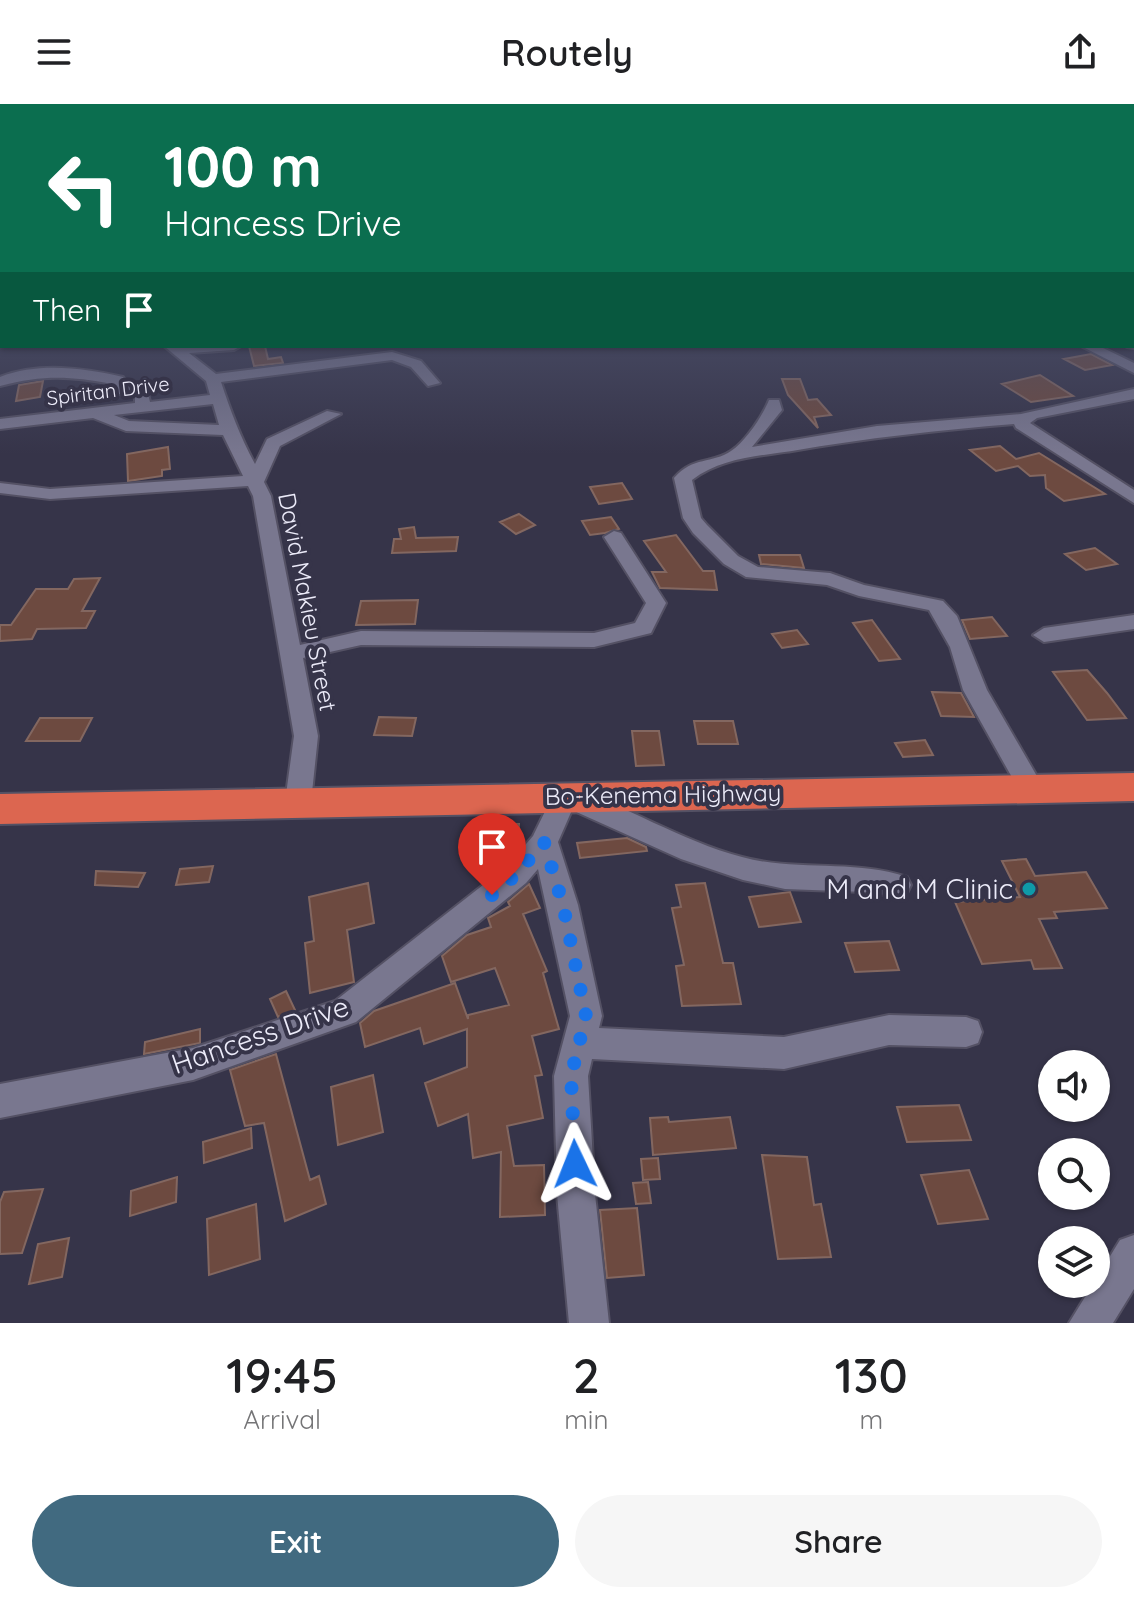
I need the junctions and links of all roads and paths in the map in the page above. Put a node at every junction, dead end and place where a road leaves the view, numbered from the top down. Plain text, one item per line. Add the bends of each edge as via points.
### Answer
1 (224, 348) edge
2 (1093, 348) edge
3 (190, 354) edge
4 (1134, 369) edge
5 (0, 382) edge
6 (433, 383) dead end
7 (218, 388) junction
8 (1134, 394) edge
9 (774, 403) dead end
10 (143, 406) junction
11 (93, 412) junction
12 (333, 414) dead end
13 (1024, 418) junction
14 (0, 424) edge
15 (229, 430) junction
16 (737, 455) junction
17 (256, 480) junction
18 (0, 488) edge
19 (1134, 498) edge
20 (614, 537) dead end
21 (1134, 622) edge
22 (1044, 635) dead end
23 (291, 654) junction
24 (1134, 787) edge
25 (1032, 790) junction
26 (565, 796) junction
27 (298, 802) junction
28 (0, 809) edge
29 (544, 842) junction
30 (897, 885) dead end
31 (966, 1032) dead end
32 (579, 1043) junction
33 (0, 1101) edge
34 (1134, 1254) edge
35 (589, 1323) edge
36 (1089, 1323) edge

1 - 3 street
2 - 4 street
3 - 7 street
5 - 10 street via 14,375 61,371 118,380 124,391 142,393
6 - 7 street, Spiritan Drive via 410,358 392,356
7 - 10 street, Spiritan Drive
7 - 15 street, David Makieu Street
8 - 13 street
9 - 16 street via 774,410
10 - 11 street, Spiritan Drive
11 - 14 street, Spiritan Drive
11 - 15 street via 126,426
12 - 17 street via 273,443
13 - 16 street via 877,431
13 - 19 street via 1024,429
15 - 17 street, David Makieu Street
16 - 25 street via 702,464 683,478 692,518 700,529 731,560 753,573 830,579 936,605 946,616 975,690
17 - 18 street via 50,494
17 - 23 street, David Makieu Street
20 - 23 street via 656,603 643,628 594,640 361,638
21 - 22 street
23 - 27 street, David Makieu Street via 306,736
24 - 25 highway, Bo-Kenema Highway
25 - 26 highway, Bo-Kenema Highway
26 - 27 highway, Bo-Kenema Highway
26 - 29 street, Hancess Drive
26 - 30 street via 687,849 770,875 874,879
27 - 28 highway, Bo-Kenema Highway
29 - 32 street via 586,1016
29 - 33 street, Hancess Drive via 516,875 345,1012 193,1064
31 - 32 street via 889,1030 784,1053
32 - 35 street via 571,1076
34 - 36 street

